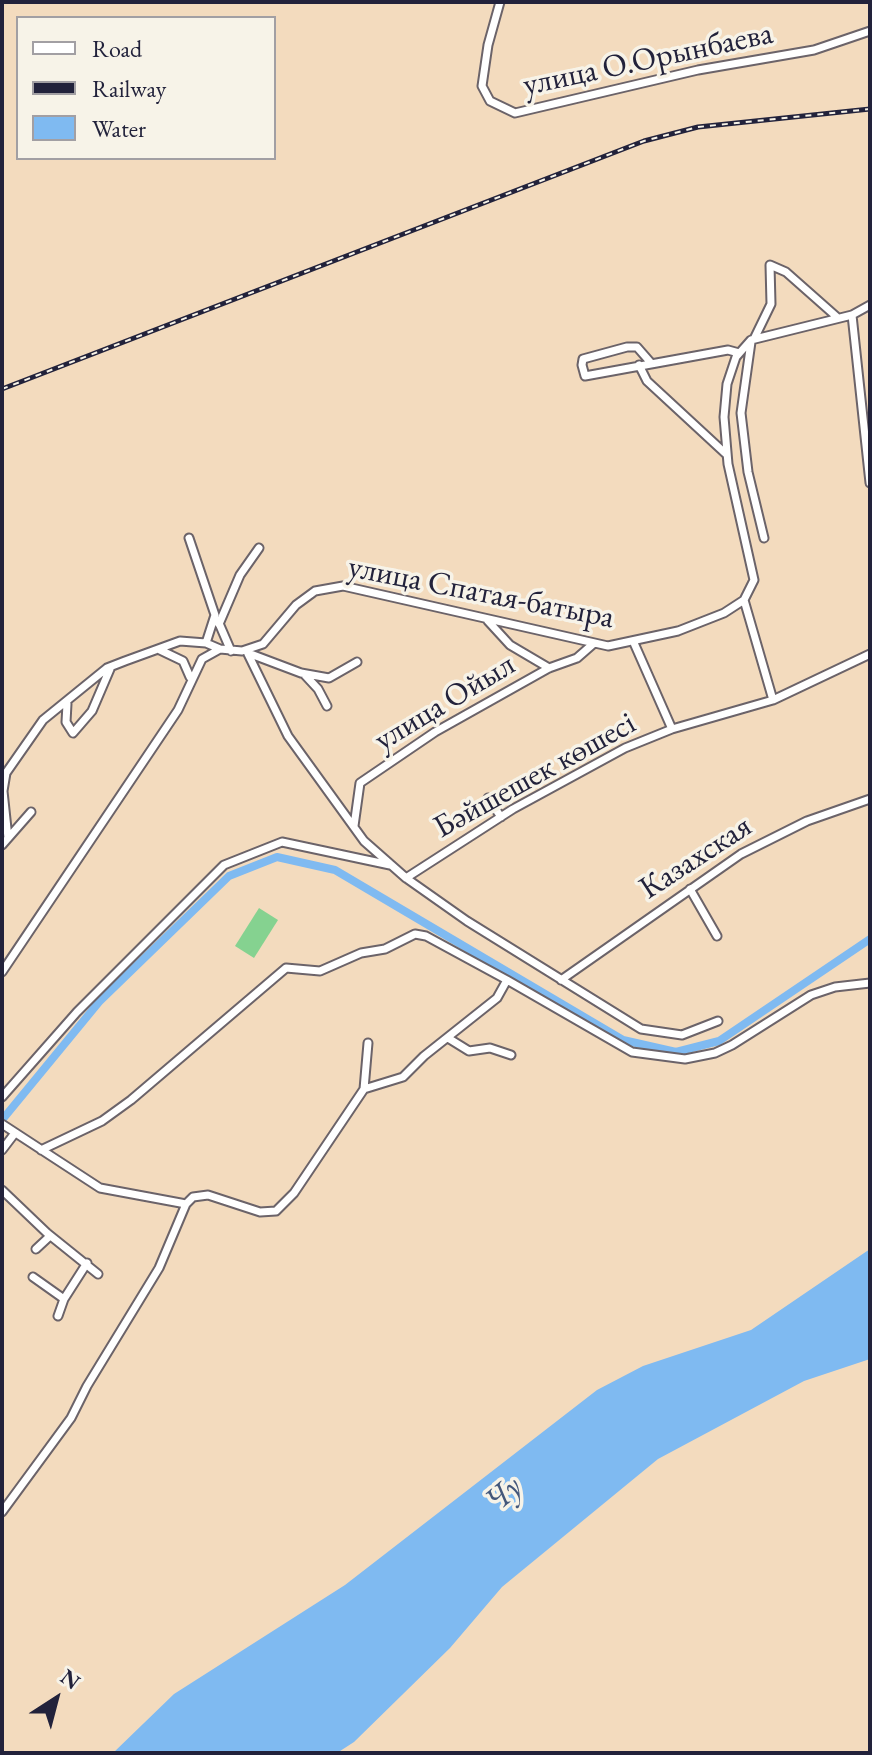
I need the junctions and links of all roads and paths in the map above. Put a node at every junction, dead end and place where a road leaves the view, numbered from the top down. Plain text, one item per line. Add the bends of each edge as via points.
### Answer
1 (500, 2) edge
2 (870, 31) edge
3 (870, 305) edge
4 (852, 315) junction
5 (838, 318) junction
6 (753, 339) junction
7 (739, 353) junction
8 (651, 363) junction
9 (639, 365) junction
10 (730, 375) junction
11 (743, 383) junction
12 (727, 455) junction
13 (870, 483) edge
14 (189, 538) dead end
15 (764, 538) dead end
16 (259, 548) dead end
17 (744, 600) junction
18 (217, 620) junction
19 (488, 621) junction
20 (206, 643) junction
21 (634, 643) junction
22 (593, 644) junction
23 (220, 649) junction
24 (158, 650) junction
25 (231, 651) junction
26 (245, 652) junction
27 (870, 654) edge
28 (357, 662) dead end
29 (111, 667) junction
30 (549, 668) junction
31 (304, 674) junction
32 (190, 680) junction
33 (773, 700) junction
34 (68, 702) junction
35 (327, 706) dead end
36 (672, 729) junction
37 (488, 798) dead end
38 (870, 799) edge
39 (31, 812) dead end
40 (501, 817) junction
41 (354, 826) junction
42 (5, 842) edge
43 (390, 865) junction
44 (406, 878) junction
45 (690, 889) junction
46 (717, 936) dead end
47 (2, 972) edge
48 (507, 980) junction
49 (561, 980) junction
50 (870, 983) edge
51 (718, 1021) dead end
52 (448, 1038) junction
53 (368, 1043) dead end
54 (511, 1055) dead end
55 (364, 1089) junction
56 (2, 1097) edge
57 (9, 1128) edge
58 (2, 1150) edge
59 (41, 1150) junction
60 (2, 1190) edge
61 (186, 1204) junction
62 (50, 1236) junction
63 (36, 1249) dead end
64 (87, 1263) junction
65 (98, 1274) dead end
66 (33, 1277) dead end
67 (64, 1299) junction
68 (58, 1316) dead end
69 (2, 1512) edge

1 - 2 street, улица О.Орынбаева via 482,86 490,101 515,113 698,70 814,50
3 - 4 street
4 - 5 street
4 - 13 street
5 - 6 street
5 - 6 street via 786,272 770,265 771,304
6 - 7 street
6 - 11 street
7 - 8 street via 728,350
7 - 10 street
8 - 9 street
8 - 9 street via 637,347 627,347 583,359 582,365 585,376
9 - 12 street via 647,381
10 - 11 street
10 - 12 street via 724,417
11 - 15 street via 748,472
12 - 17 street via 754,580
14 - 18 street
16 - 18 street
17 - 21 street, улица Спатая-батыра via 678,631
17 - 33 street
18 - 20 street
18 - 25 street
19 - 22 street, улица Спатая-батыра
19 - 26 street, улица Спатая-батыра via 343,586 315,591 263,644
19 - 30 street via 510,645
20 - 23 street
20 - 24 street via 180,641
21 - 22 street, улица Спатая-батыра
21 - 36 street
22 - 30 street, улица Ойыл via 577,658
23 - 25 street
23 - 32 street via 202,659
24 - 29 street
24 - 32 street via 183,661
25 - 26 street
26 - 31 street
26 - 41 street via 288,736
27 - 33 street, Бәйшешек көшесі
28 - 31 street via 329,678
29 - 34 street
29 - 34 street via 92,711 73,733 66,722
30 - 41 street, улица Ойыл via 435,732 360,783
31 - 35 street
32 - 47 street via 178,710
33 - 36 street, Бәйшешек көшесі
34 - 42 street via 43,720 6,773
36 - 40 street, Бәйшешек көшесі via 625,748
37 - 40 street
38 - 45 street, Казахская via 775,836
39 - 42 street
40 - 44 street, Бәйшешек көшесі
41 - 43 street
43 - 44 street
43 - 56 street via 282,842 224,865 77,1012
44 - 49 street
45 - 46 street
45 - 49 street, Казахская
48 - 50 street via 632,1052 685,1059 732,1045 811,995
48 - 52 street via 497,998
48 - 59 street via 415,934 320,971 286,968 131,1100 102,1121
49 - 51 street via 651,1032 682,1035
52 - 54 street via 469,1051 490,1048
52 - 55 street via 403,1077
53 - 55 street
55 - 61 street via 294,1193 276,1211 260,1212 208,1195
57 - 58 street
57 - 59 street
59 - 61 street via 100,1188
60 - 62 street
61 - 69 street via 159,1268 71,1418
62 - 63 street
62 - 64 street
64 - 65 street
64 - 67 street
66 - 67 street
67 - 68 street

